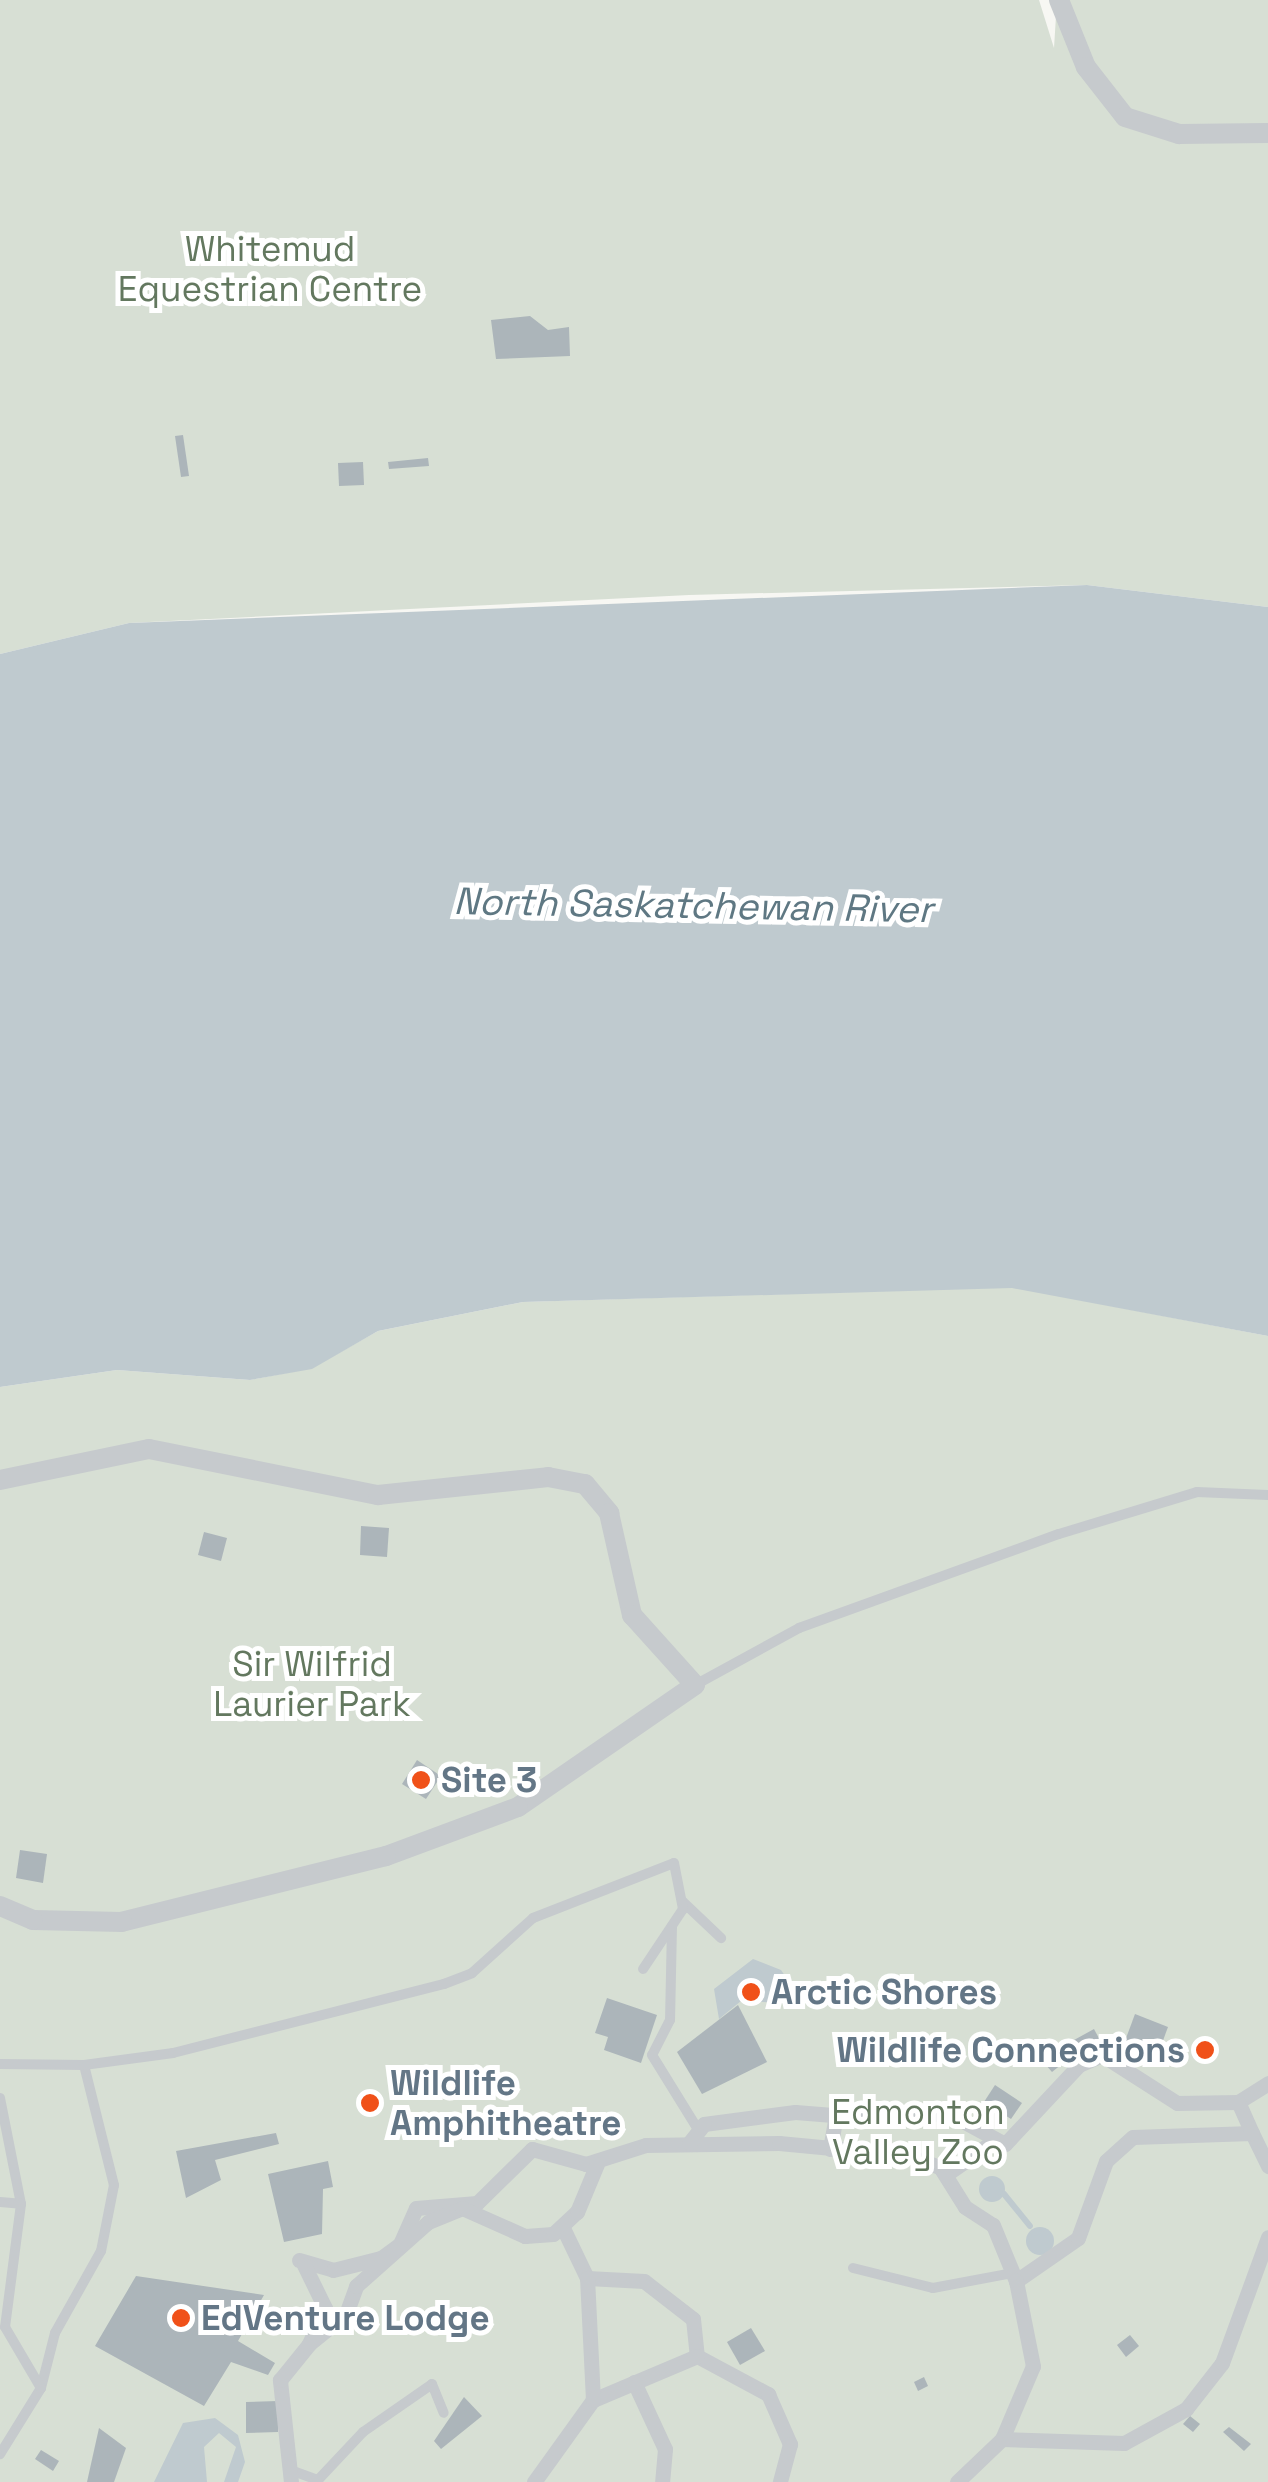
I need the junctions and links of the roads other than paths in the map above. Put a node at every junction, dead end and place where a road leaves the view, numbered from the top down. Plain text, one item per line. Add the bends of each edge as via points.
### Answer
1 (1060, 0) edge
2 (1268, 133) edge
3 (0, 1480) edge
4 (1268, 1495) edge
5 (695, 1686) junction
6 (681, 1900) junction
7 (0, 1906) edge
8 (672, 1925) junction
9 (721, 1938) dead end
10 (643, 1969) dead end
11 (0, 2064) edge
12 (84, 2066) junction
13 (1268, 2083) edge
14 (0, 2098) edge
15 (1238, 2102) junction
16 (836, 2114) junction
17 (696, 2128) junction
18 (1252, 2133) junction
19 (689, 2143) junction
20 (991, 2143) junction
21 (830, 2149) junction
22 (597, 2164) junction
23 (1268, 2166) edge
24 (948, 2173) junction
25 (0, 2202) edge
26 (20, 2204) junction
27 (462, 2208) junction
28 (563, 2228) junction
29 (1268, 2237) edge
30 (400, 2244) junction
31 (854, 2268) dead end
32 (1012, 2277) junction
33 (588, 2278) junction
34 (309, 2344) junction
35 (697, 2356) junction
36 (634, 2382) junction
37 (41, 2388) junction
38 (593, 2400) junction
39 (444, 2413) dead end
40 (1002, 2440) junction
41 (0, 2454) edge
42 (292, 2476) edge
43 (534, 2482) edge
44 (662, 2482) edge
45 (780, 2482) edge
46 (958, 2482) edge

1 - 2 street via 1086,67 1125,117 1179,134
3 - 5 street via 149,1449 378,1495 548,1477 584,1484 609,1513 632,1615
4 - 5 lane via 1196,1492 1059,1534 799,1628
5 - 7 street via 518,1808 386,1856 122,1922 34,1920
6 - 8 lane
6 - 9 lane
6 - 12 lane via 674,1862 532,1918 488,1961 444,1984 173,2054
8 - 10 lane
8 - 17 lane via 670,2020 652,2055
11 - 12 lane
12 - 37 lane via 114,2184 102,2251 55,2334
13 - 15 street
14 - 26 lane
15 - 18 street
15 - 20 street via 1177,2102 1120,2060 1093,2056 1012,2139
16 - 17 street
16 - 20 street via 894,2120 946,2112
16 - 21 street
17 - 19 street
18 - 23 street
18 - 32 street via 1160,2131 1122,2144 1102,2171 1084,2231 1047,2267
19 - 21 street
19 - 22 street via 646,2145
20 - 24 street
21 - 24 street via 905,2155
22 - 27 street via 532,2148 509,2163 490,2194
22 - 28 street
24 - 32 street via 965,2207 994,2225
25 - 26 lane
26 - 37 lane via 5,2327
27 - 28 street via 525,2236
27 - 30 street
28 - 33 street
29 - 40 street via 1222,2363 1186,2408 1124,2443
30 - 34 street via 356,2286 346,2314
30 - 34 street via 333,2270 299,2260 314,2273 325,2308
31 - 32 lane via 933,2288
32 - 40 street via 1033,2366
33 - 35 street via 644,2281 693,2319
33 - 38 street
34 - 42 street via 280,2380
35 - 36 street
35 - 45 street via 768,2394 790,2444
36 - 38 street
36 - 44 street via 665,2449
37 - 41 lane
38 - 43 street
39 - 42 lane via 432,2384 363,2432 318,2480
40 - 46 street

